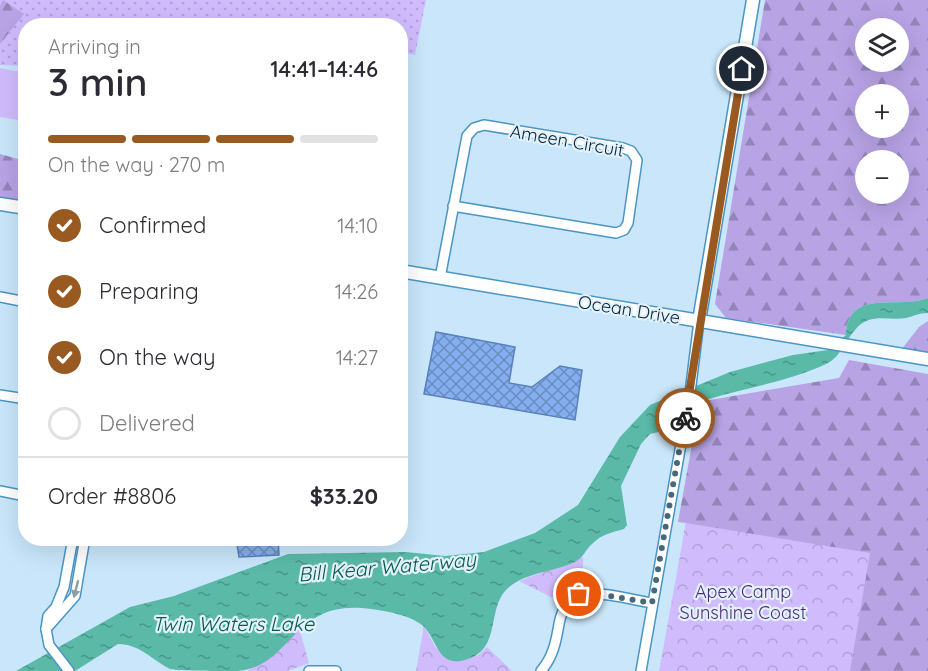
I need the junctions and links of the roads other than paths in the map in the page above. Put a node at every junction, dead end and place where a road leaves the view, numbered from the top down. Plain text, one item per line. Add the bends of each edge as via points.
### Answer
1 (753, 0) edge
2 (0, 204) edge
3 (453, 206) junction
4 (18, 207) edge
5 (408, 272) edge
6 (440, 278) junction
7 (0, 297) edge
8 (18, 300) edge
9 (699, 321) junction
10 (928, 359) edge
11 (0, 395) edge
12 (18, 398) edge
13 (0, 491) edge
14 (18, 495) edge
15 (72, 546) edge
16 (84, 546) edge
17 (652, 603) junction
18 (46, 629) junction
19 (69, 671) edge
20 (309, 671) edge
21 (336, 671) edge
22 (541, 671) edge
23 (641, 671) edge

1 - 9 street
2 - 4 street
3 - 3 street, Ameen Circuit via 467,136 479,126 624,148 637,160 628,223 624,230 615,233
3 - 6 street, Ameen Circuit
5 - 6 street, Ocean Drive
6 - 9 street, Ocean Drive
7 - 8 street
9 - 10 street, Ocean Drive
9 - 17 street
11 - 12 street
13 - 14 street
15 - 18 street via 64,587 48,616
16 -> 18 street via 75,596
17 - 22 street via 579,594 561,612 556,647
17 - 23 street
18 - 19 street via 49,645
20 - 21 street

